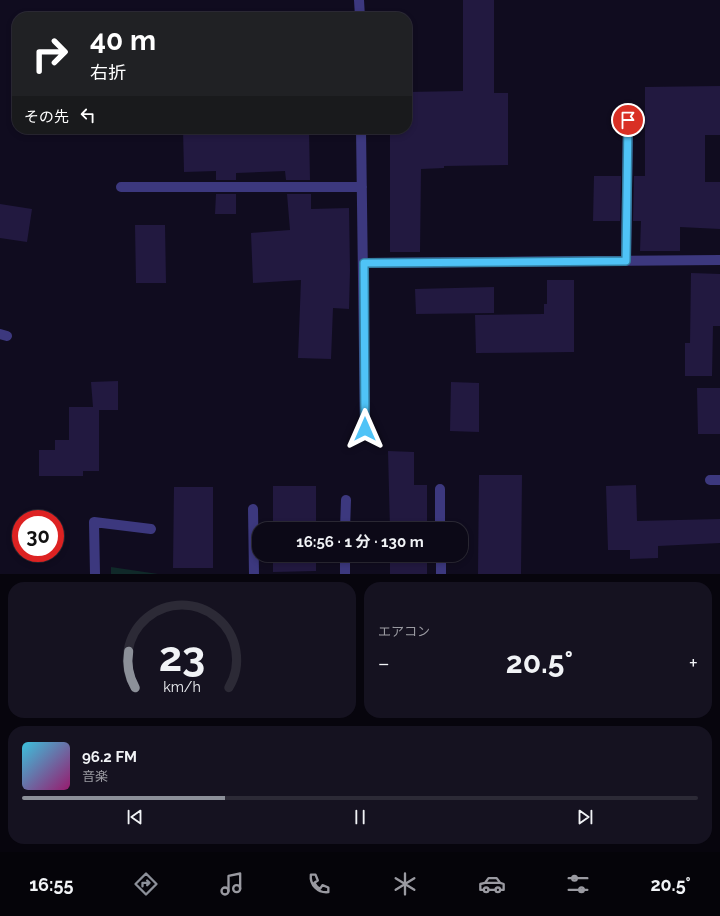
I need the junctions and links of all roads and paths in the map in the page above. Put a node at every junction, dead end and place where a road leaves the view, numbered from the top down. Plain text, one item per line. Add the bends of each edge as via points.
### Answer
1 (359, 0) edge
2 (360, 12) edge
3 (628, 120) dead end
4 (361, 134) edge
5 (121, 187) dead end
6 (362, 187) junction
7 (720, 260) edge
8 (626, 261) junction
9 (364, 263) junction
10 (365, 429) dead end
11 (440, 489) dead end
12 (346, 500) dead end
13 (253, 509) dead end
14 (345, 522) edge
15 (440, 522) edge
16 (151, 529) dead end
17 (345, 562) edge
18 (441, 562) edge
19 (95, 574) edge
20 (254, 574) edge
21 (345, 574) edge
22 (441, 574) edge

1 - 2 street
3 - 8 street
4 - 6 street
5 - 6 street
6 - 9 street
7 - 8 street
8 - 9 street
9 - 10 street
11 - 15 street
12 - 14 street
13 - 20 street
16 - 19 street via 94,522
17 - 21 street
18 - 22 street

